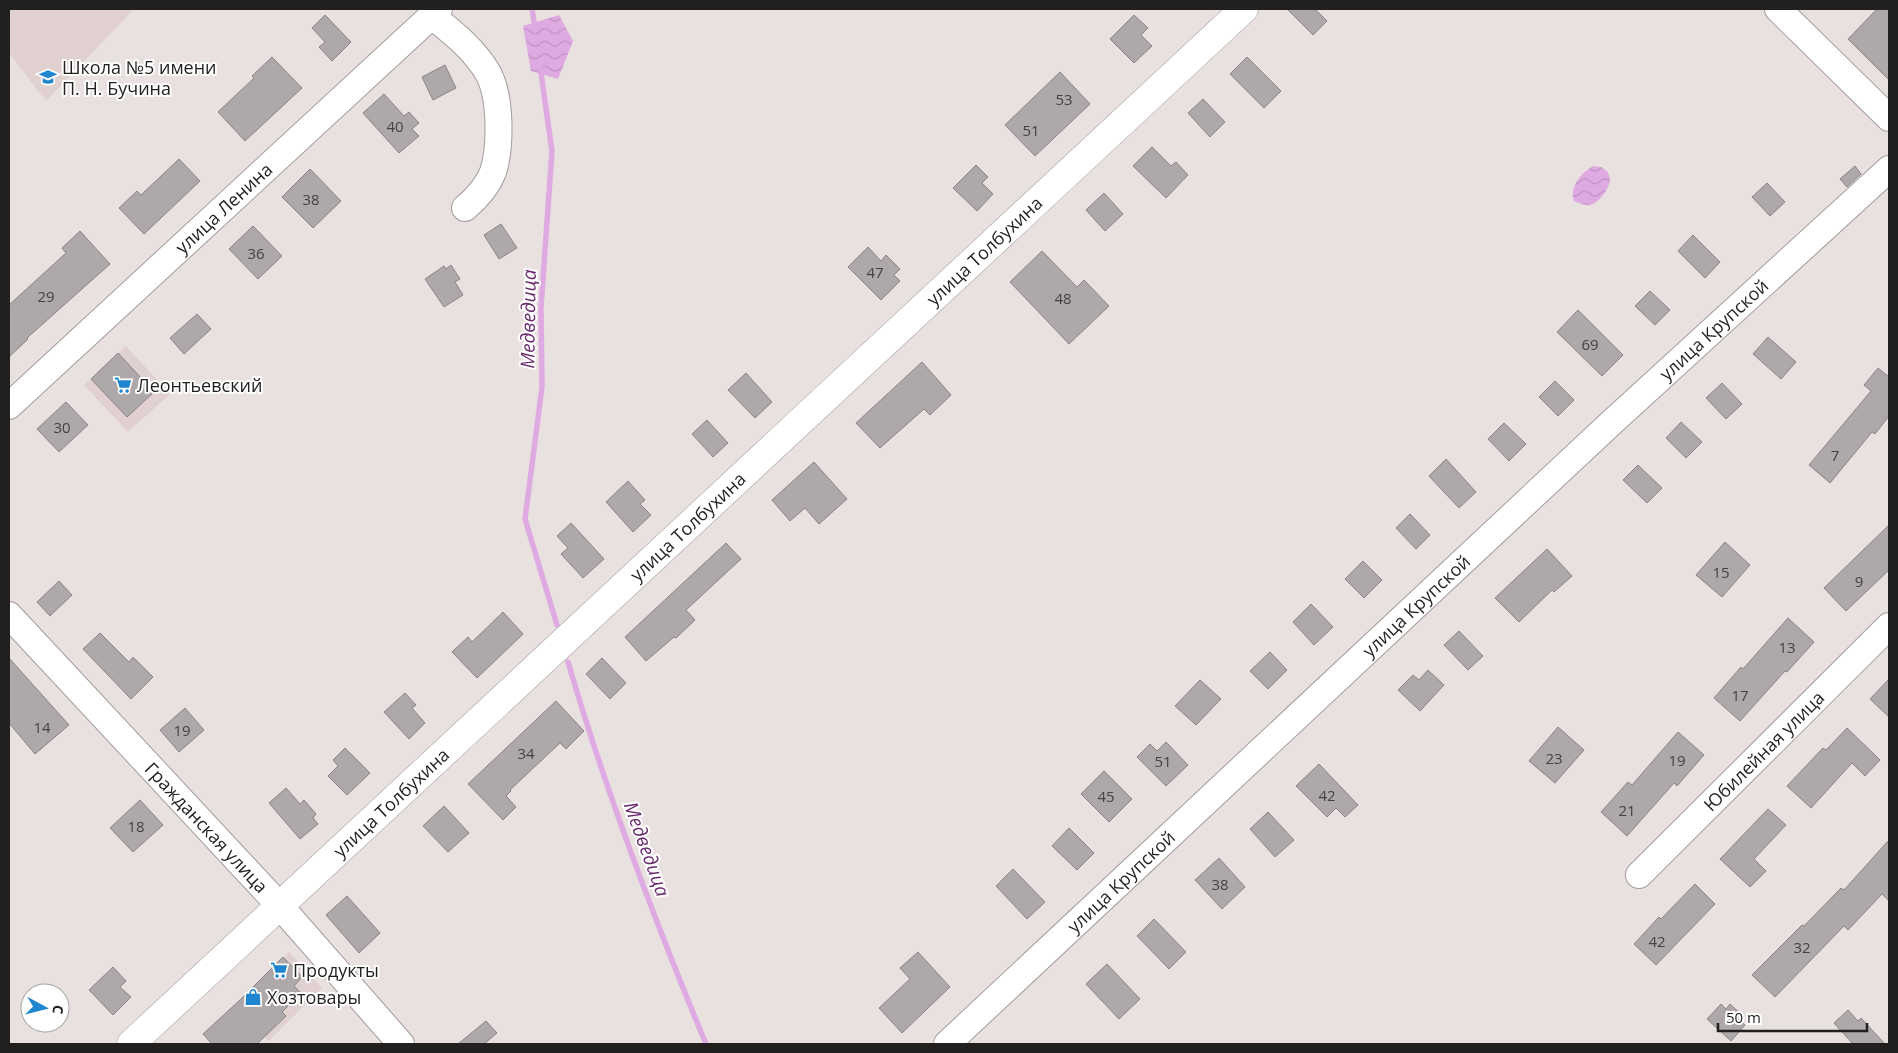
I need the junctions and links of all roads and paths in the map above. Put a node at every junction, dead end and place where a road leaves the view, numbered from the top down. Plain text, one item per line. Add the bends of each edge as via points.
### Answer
1 (1244, 9) edge
2 (1778, 9) edge
3 (436, 12) edge
4 (1889, 118) edge
5 (1889, 169) edge
6 (465, 208) dead end
7 (9, 406) edge
8 (9, 615) edge
9 (1889, 626) edge
10 (1639, 875) dead end
11 (280, 906) junction
12 (131, 1044) edge
13 (401, 1044) edge
14 (947, 1044) edge

1 - 11 main road, улица Толбухина
2 - 4 street
3 - 6 street via 489,75 499,108 493,171 481,193
3 - 7 street, улица Ленина
5 - 14 street, улица Крупской via 1602,431
8 - 11 street, Гражданская улица
9 - 10 street, Юбилейная улица
11 - 12 main road, улица Толбухина
11 - 13 street, Гражданская улица

